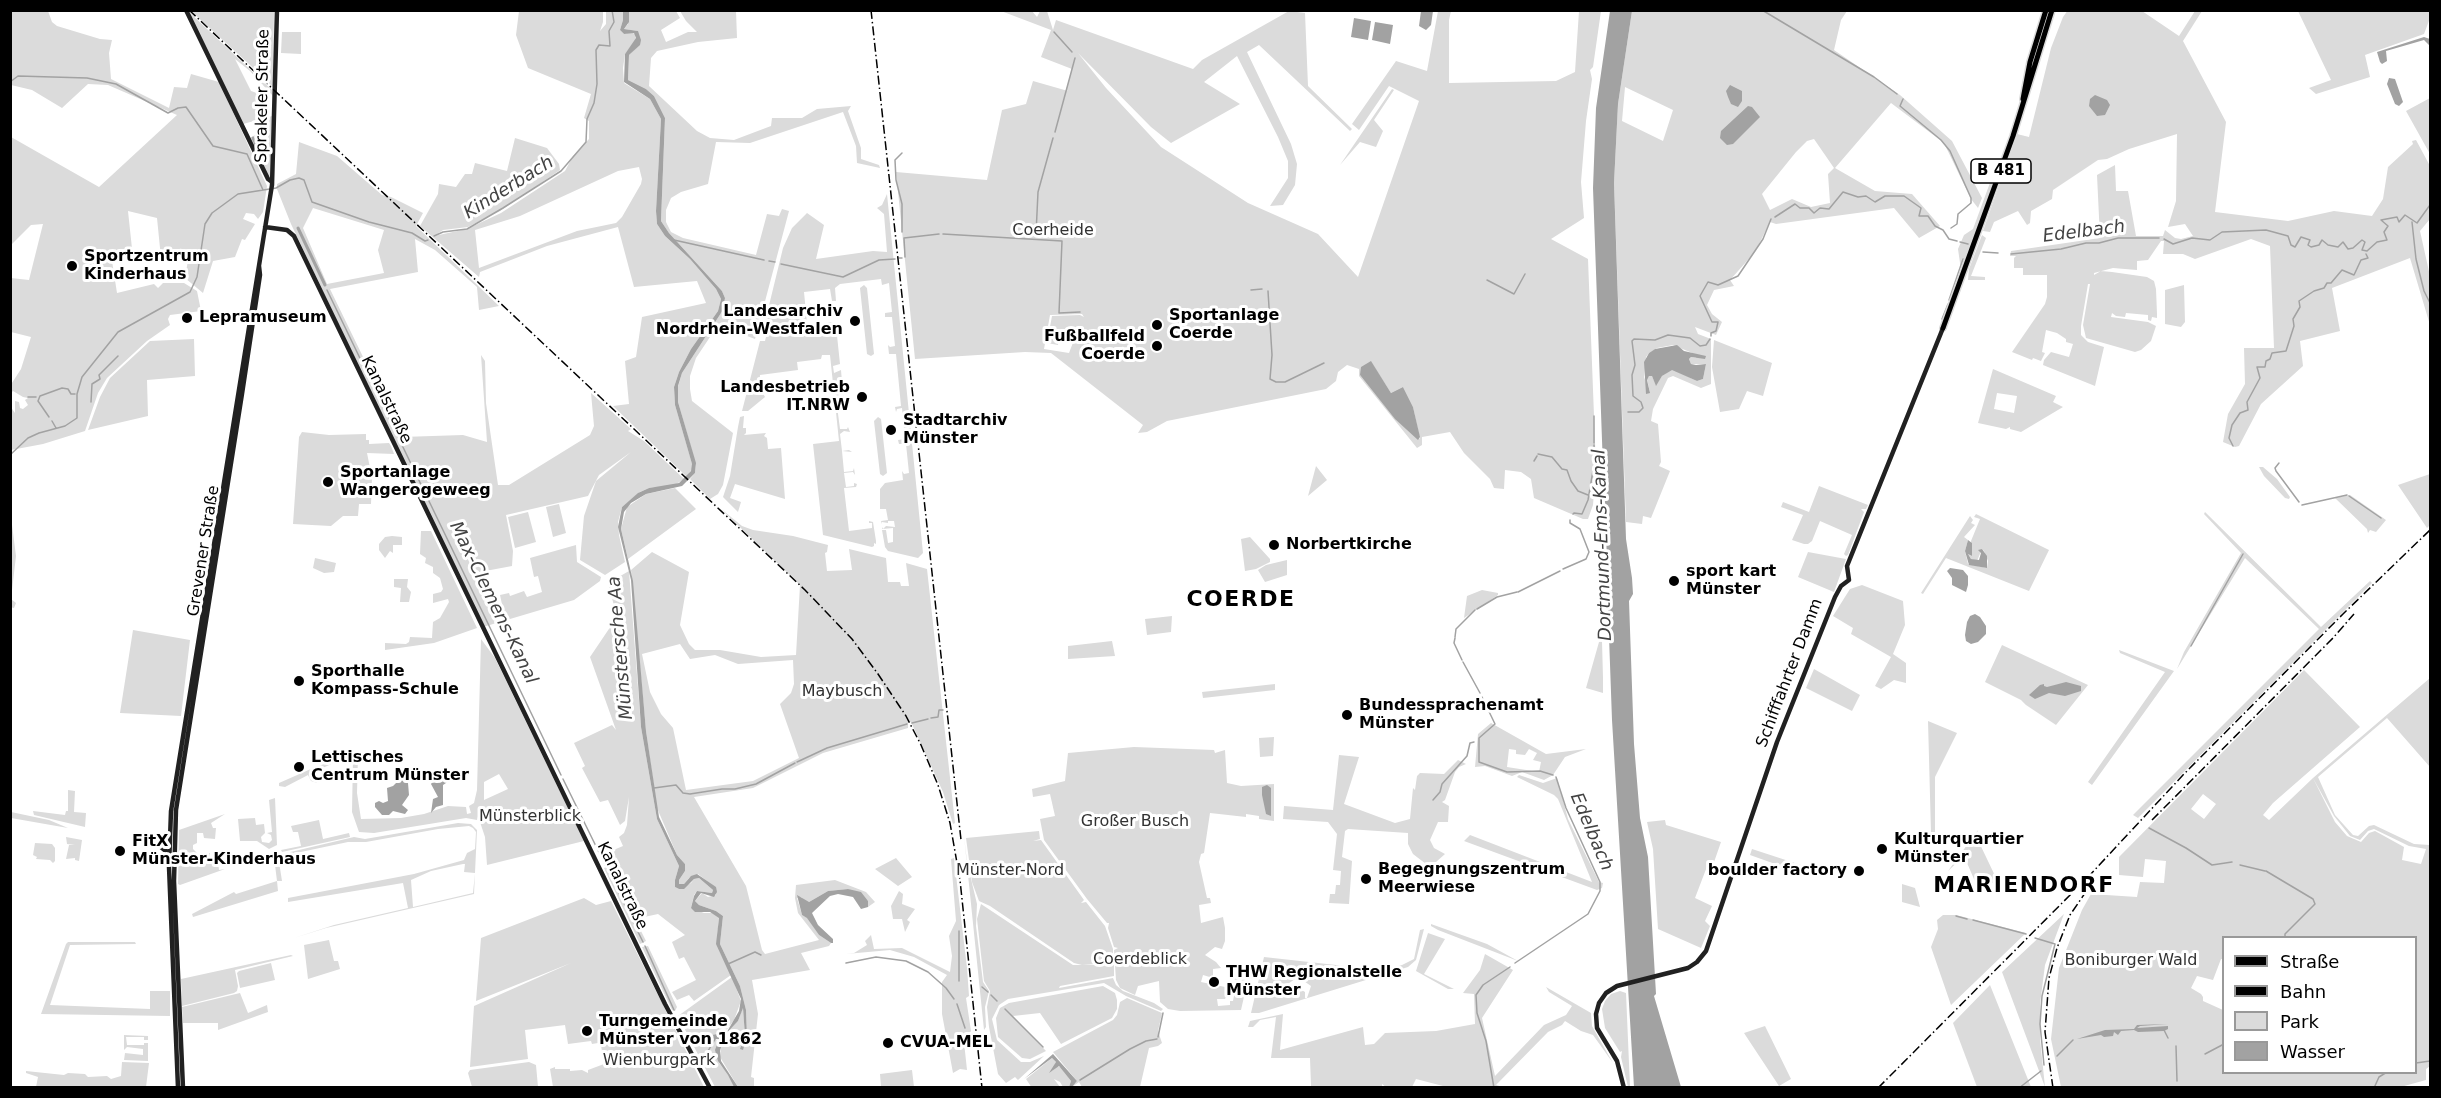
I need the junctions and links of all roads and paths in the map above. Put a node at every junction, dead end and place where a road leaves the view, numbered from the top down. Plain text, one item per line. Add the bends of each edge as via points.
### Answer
1 (186, 10) edge
2 (277, 10) edge
3 (2046, 10) edge
4 (2052, 10) edge
5 (2022, 110) junction
6 (272, 186) junction
7 (265, 227) junction
8 (259, 266) junction
9 (1943, 328) joint
10 (152, 840) dead end
11 (171, 840) junction
12 (168, 854) junction
13 (178, 1088) edge
14 (183, 1088) edge
15 (710, 1088) edge
16 (1624, 1088) edge

1 - 6 main road
2 - 6 main road, Sprakeler Straße
3 - 5 main road, Schifffahrter Damm / B 481 via 2030,62
4 - 5 main road, Schifffahrter Damm / B 481
5 - 9 main road, Schifffahrter Damm / B 481
6 - 7 main road, Grevener Straße
7 - 8 main road, Grevener Straße
7 - 15 main road, Kanalstraße via 287,230 294,236 665,1004
8 - 11 main road, Grevener Straße via 196,645
8 - 11 main road, Grevener Straße
9 - 16 main road, Schifffahrter Damm via 1847,566 1849,580 1834,597 1777,742 1702,957 1691,966 1612,989 1602,997 1596,1018 1599,1034 1617,1061
10 - 12 main road
11 - 12 main road, Grevener Straße
11 - 14 main road, Grevener Straße
12 - 13 main road, Grevener Straße

